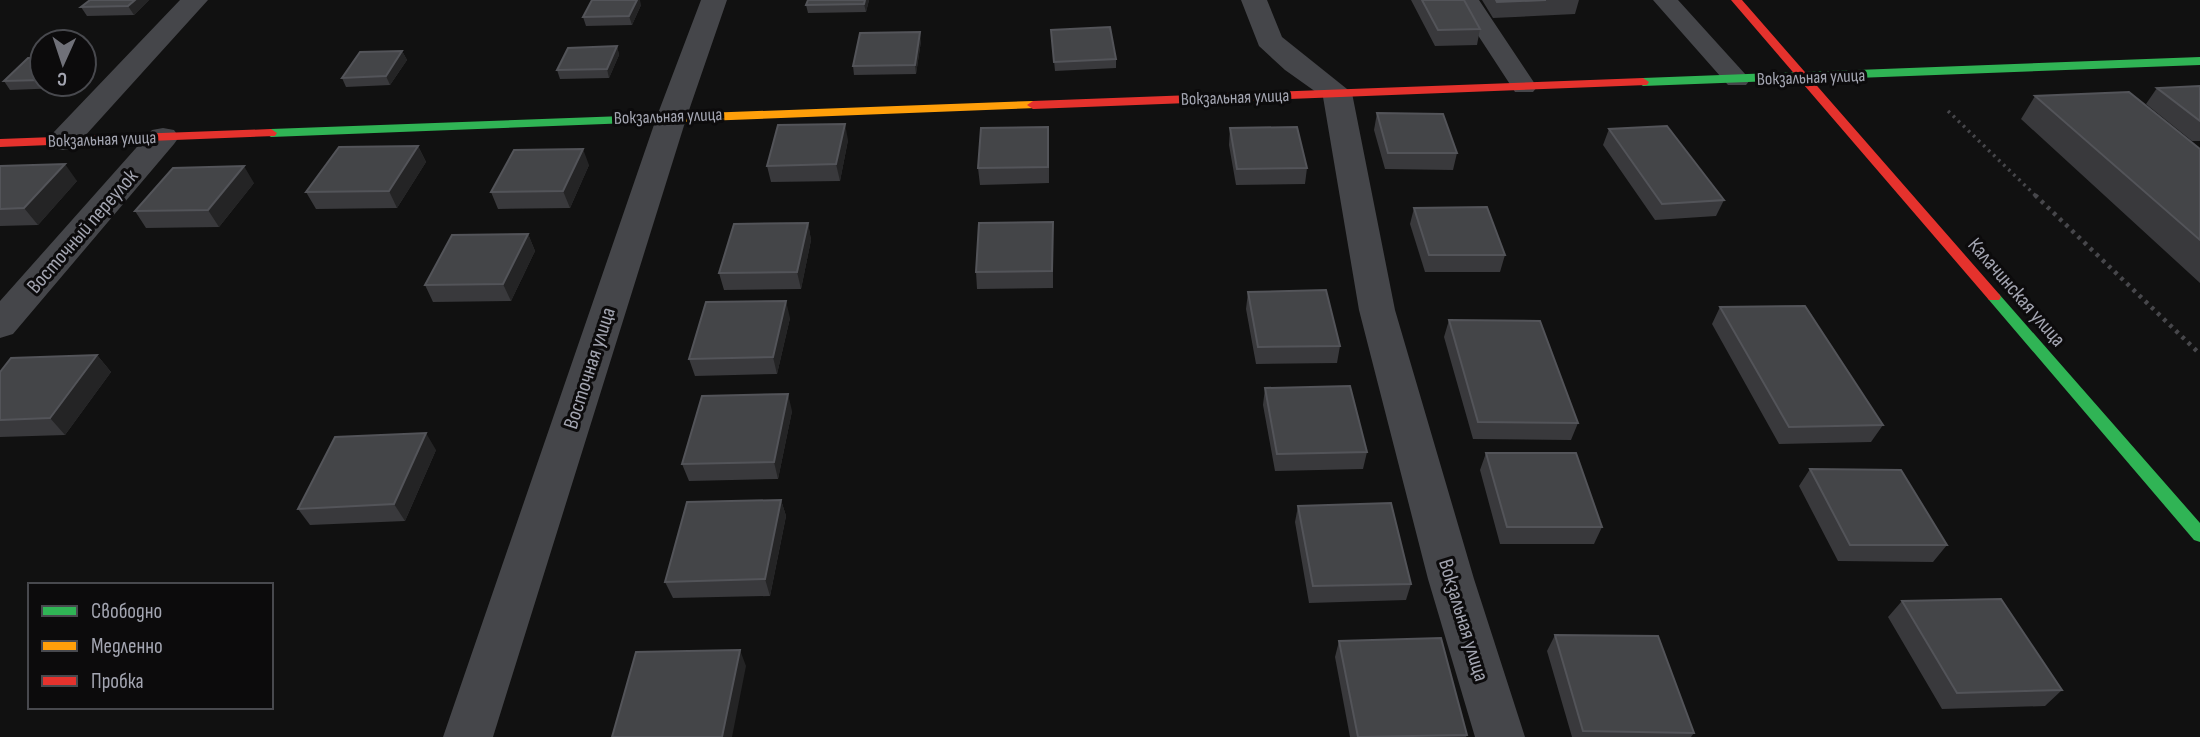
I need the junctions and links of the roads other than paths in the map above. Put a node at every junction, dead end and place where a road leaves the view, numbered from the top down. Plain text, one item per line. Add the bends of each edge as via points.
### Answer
1 (195, 0) edge
2 (714, 0) edge
3 (1254, 0) edge
4 (1467, 0) edge
5 (1665, 0) edge
6 (1736, 0) edge
7 (2200, 61) edge
8 (1802, 77) junction
9 (1737, 80) junction
10 (1524, 87) junction
11 (1337, 93) junction
12 (672, 116) junction
13 (163, 137) junction
14 (63, 141) junction
15 (0, 143) edge
16 (0, 325) edge
17 (2200, 535) edge
18 (468, 737) edge
19 (1500, 737) edge

1 - 14 street
2 - 12 street, Восточная улица
3 - 11 street, Вокзальная улица via 1269,40
4 - 10 lane
5 - 9 lane
6 - 8 street, Калачинская улица
7 - 8 street, Вокзальная улица
8 - 9 street, Вокзальная улица
8 - 17 street, Калачинская улица
9 - 10 street, Вокзальная улица
10 - 11 street, Вокзальная улица
11 - 12 street, Вокзальная улица
11 - 19 street, Вокзальная улица via 1377,310
12 - 13 street, Вокзальная улица
12 - 18 street, Восточная улица
13 - 14 street, Вокзальная улица
13 - 16 street, Восточный переулок
14 - 15 street, Вокзальная улица

